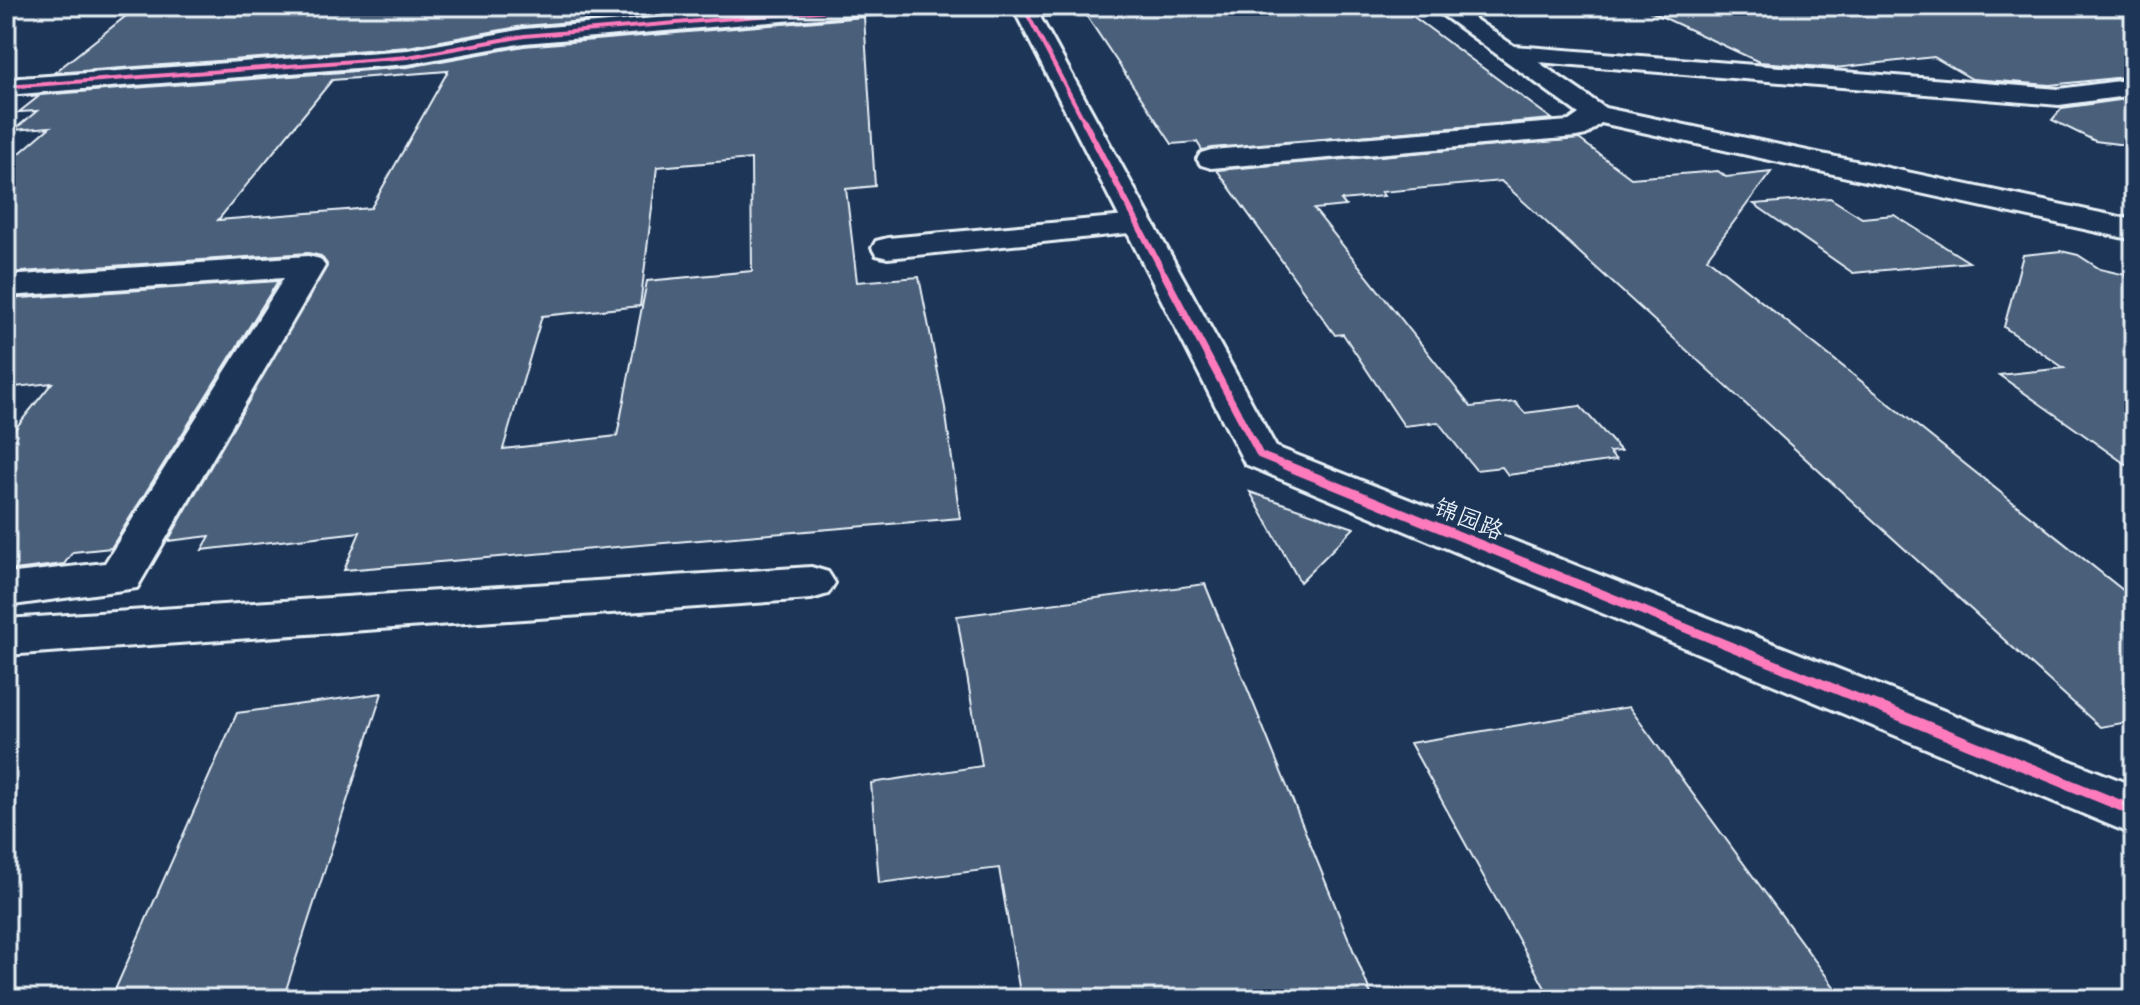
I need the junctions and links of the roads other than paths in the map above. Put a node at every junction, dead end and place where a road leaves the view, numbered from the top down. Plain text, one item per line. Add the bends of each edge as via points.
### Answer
1 (877, 6) edge
2 (1073, 6) edge
3 (1441, 6) edge
4 (1024, 8) edge
5 (1509, 53) junction
6 (6, 87) edge
7 (2134, 87) edge
8 (1596, 114) junction
9 (1211, 159) dead end
10 (1137, 224) junction
11 (2134, 230) edge
12 (888, 248) dead end
13 (6, 286) edge
14 (811, 583) dead end
15 (6, 590) edge
16 (6, 637) edge
17 (2134, 811) edge

1 - 6 street via 524,36 408,57
2 - 4 street
3 - 5 street
4 - 10 street, 锦园路
5 - 7 street via 2059,97
5 - 8 street
8 - 9 street via 1576,129
8 - 11 street
10 - 12 street
10 - 17 street, 锦园路 via 1260,455
13 - 15 street via 308,266 120,577
14 - 16 street

